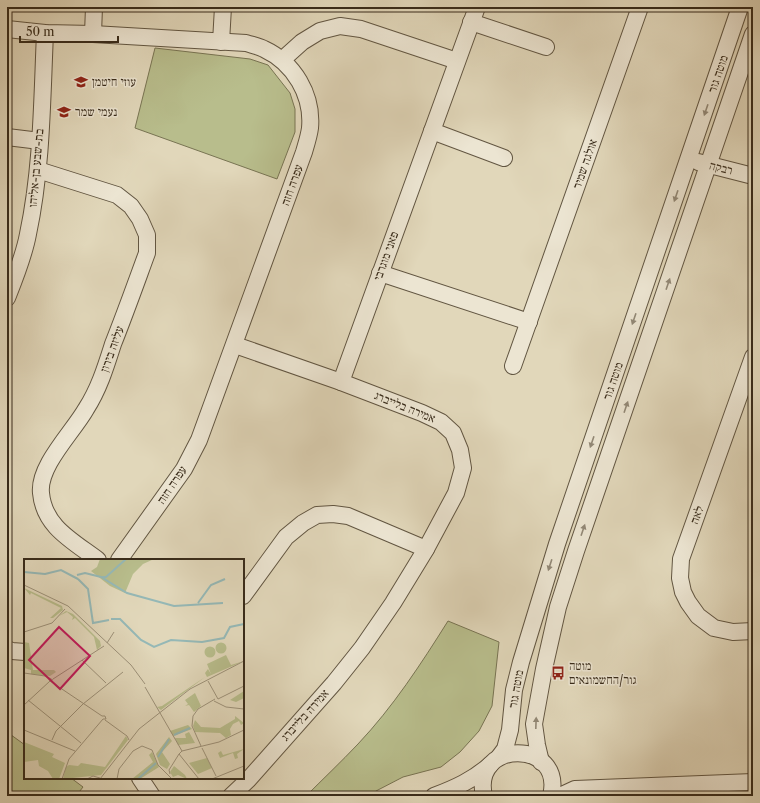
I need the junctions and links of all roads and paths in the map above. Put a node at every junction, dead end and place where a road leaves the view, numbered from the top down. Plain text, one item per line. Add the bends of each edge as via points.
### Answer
1 (94, 7) edge
2 (223, 7) edge
3 (477, 7) edge
4 (640, 7) edge
5 (740, 7) edge
6 (471, 22) junction
7 (7, 29) edge
8 (45, 33) junction
9 (93, 34) junction
10 (753, 34) edge
11 (222, 42) junction
12 (546, 47) dead end
13 (282, 60) junction
14 (457, 61) junction
15 (432, 131) junction
16 (7, 137) edge
17 (40, 140) junction
18 (504, 158) dead end
19 (689, 159) junction
20 (709, 166) junction
21 (38, 170) junction
22 (753, 176) edge
23 (380, 273) junction
24 (7, 298) edge
25 (529, 322) junction
26 (235, 345) junction
27 (753, 357) edge
28 (513, 366) dead end
29 (341, 382) junction
30 (426, 549) junction
31 (97, 559) edge
32 (120, 559) edge
33 (244, 595) edge
34 (753, 631) edge
35 (7, 649) edge
36 (24, 652) edge
37 (495, 761) junction
38 (544, 765) junction
39 (141, 779) edge
40 (753, 782) edge
41 (597, 787) junction
42 (441, 793) edge
43 (152, 796) edge
44 (231, 796) edge
45 (478, 796) edge
46 (484, 796) edge
47 (551, 796) edge
48 (560, 796) edge

1 - 9 street
2 - 11 street
3 - 6 street, פאני מוגרבי
4 - 25 street, אולגה שמיר
5 -> 19 street, מוטה גור
6 - 12 street
6 - 14 street, פאני מוגרבי
7 - 8 street, עפרה חזה
8 - 9 street, עפרה חזה
8 - 17 street, בת-שבע בן-אליהו
9 - 11 street, עפרה חזה
10 - 20 street, מוטה גור
11 - 13 street, עפרה חזה via 246,43 264,49
13 - 14 street via 308,38 320,31 340,26 361,29
13 - 26 street, עפרה חזה via 297,76 305,90 310,128 304,152
14 - 15 street, פאני מוגרבי
15 - 18 street
15 - 23 street, פאני מוגרבי
16 - 17 street
17 - 21 street, בת-שבע בן-אליהו
19 - 20 street, רבקה
19 -> 37 street, מוטה גור via 543,587 514,690 510,730 505,749
20 - 22 street, רבקה
38 -> 20 street, מוטה גור via 537,745 534,724 558,607
21 - 24 street, בת-שבע בן-אליהו via 28,236
21 - 31 street, עליזה בירון via 117,195 131,206 147,235 147,253 100,383 87,408 44,471 40,492 44,512 57,529
23 - 25 street
23 - 29 street, פאני מוגרבי
25 - 28 street, אולגה שמיר
26 - 29 street, אמירה בלייברג
26 - 32 street, עפרה חזה via 199,440 184,469
27 - 34 street, לאה via 681,559 680,578 688,602 698,616 714,628 733,632
29 - 30 street, אמירה בלייברג via 422,412 441,422 453,433 460,450 463,468 456,493
30 - 33 street via 348,516 317,515 302,523 286,537
30 - 44 street, אמירה בלייברג via 362,648 334,683
35 - 36 street
37 - 38 street via 511,753 523,753 534,756
37 - 42 street via 464,784
37 - 46 street, מוטה גור via 483,781
38 - 41 street via 567,782
38 - 47 street, מוטה גור via 552,783
39 - 43 street
40 - 41 street
41 - 48 street via 576,789
42 - 45 street via 468,792

